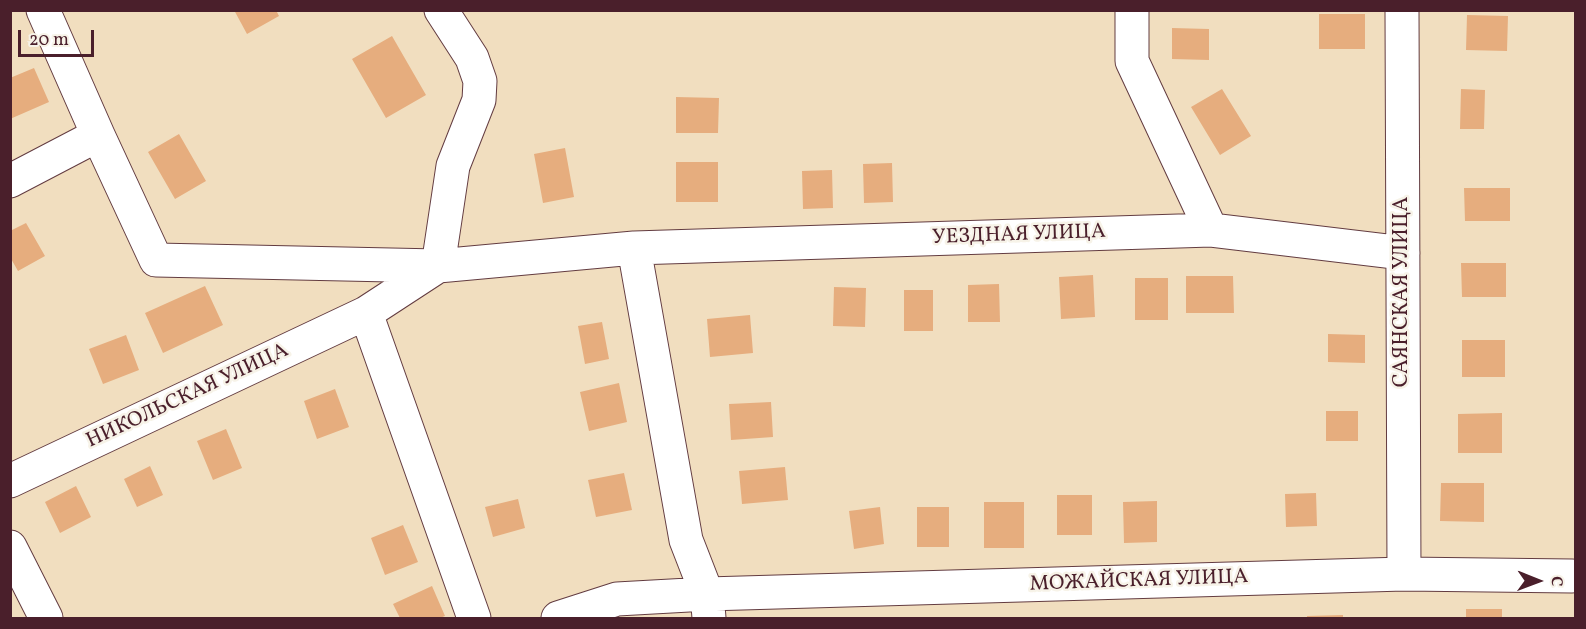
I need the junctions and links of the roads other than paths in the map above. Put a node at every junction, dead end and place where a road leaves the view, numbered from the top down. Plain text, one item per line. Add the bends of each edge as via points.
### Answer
1 (43, 10) edge
2 (441, 10) edge
3 (1132, 10) edge
4 (1402, 10) edge
5 (98, 135) junction
6 (10, 181) edge
7 (1211, 230) junction
8 (634, 248) junction
9 (1403, 253) junction
10 (438, 266) junction
11 (366, 312) junction
12 (10, 481) edge
13 (10, 547) edge
14 (1404, 574) junction
15 (1572, 576) dead end
16 (708, 606) edge
17 (46, 618) edge
18 (474, 618) edge
19 (558, 618) edge

1 - 5 street
2 - 10 street via 472,58 480,81 479,100 453,166
3 - 7 street via 1132,61
4 - 9 street, САЯНСКАЯ УЛИЦА
5 - 6 street
5 - 10 street, УЕЗДНАЯ УЛИЦА via 156,260
7 - 8 street, УЕЗДНАЯ УЛИЦА
7 - 9 street, УЕЗДНАЯ УЛИЦА
8 - 10 street, УЕЗДНАЯ УЛИЦА
8 - 16 street via 686,540
9 - 14 street, САЯНСКАЯ УЛИЦА
10 - 11 street, НИКОЛЬСКАЯ УЛИЦА
11 - 12 street, НИКОЛЬСКАЯ УЛИЦА
11 - 18 street
13 - 17 street
14 - 15 street, МОЖАЙСКАЯ УЛИЦА
14 - 16 street, МОЖАЙСКАЯ УЛИЦА
16 - 19 street, МОЖАЙСКАЯ УЛИЦА via 617,599

